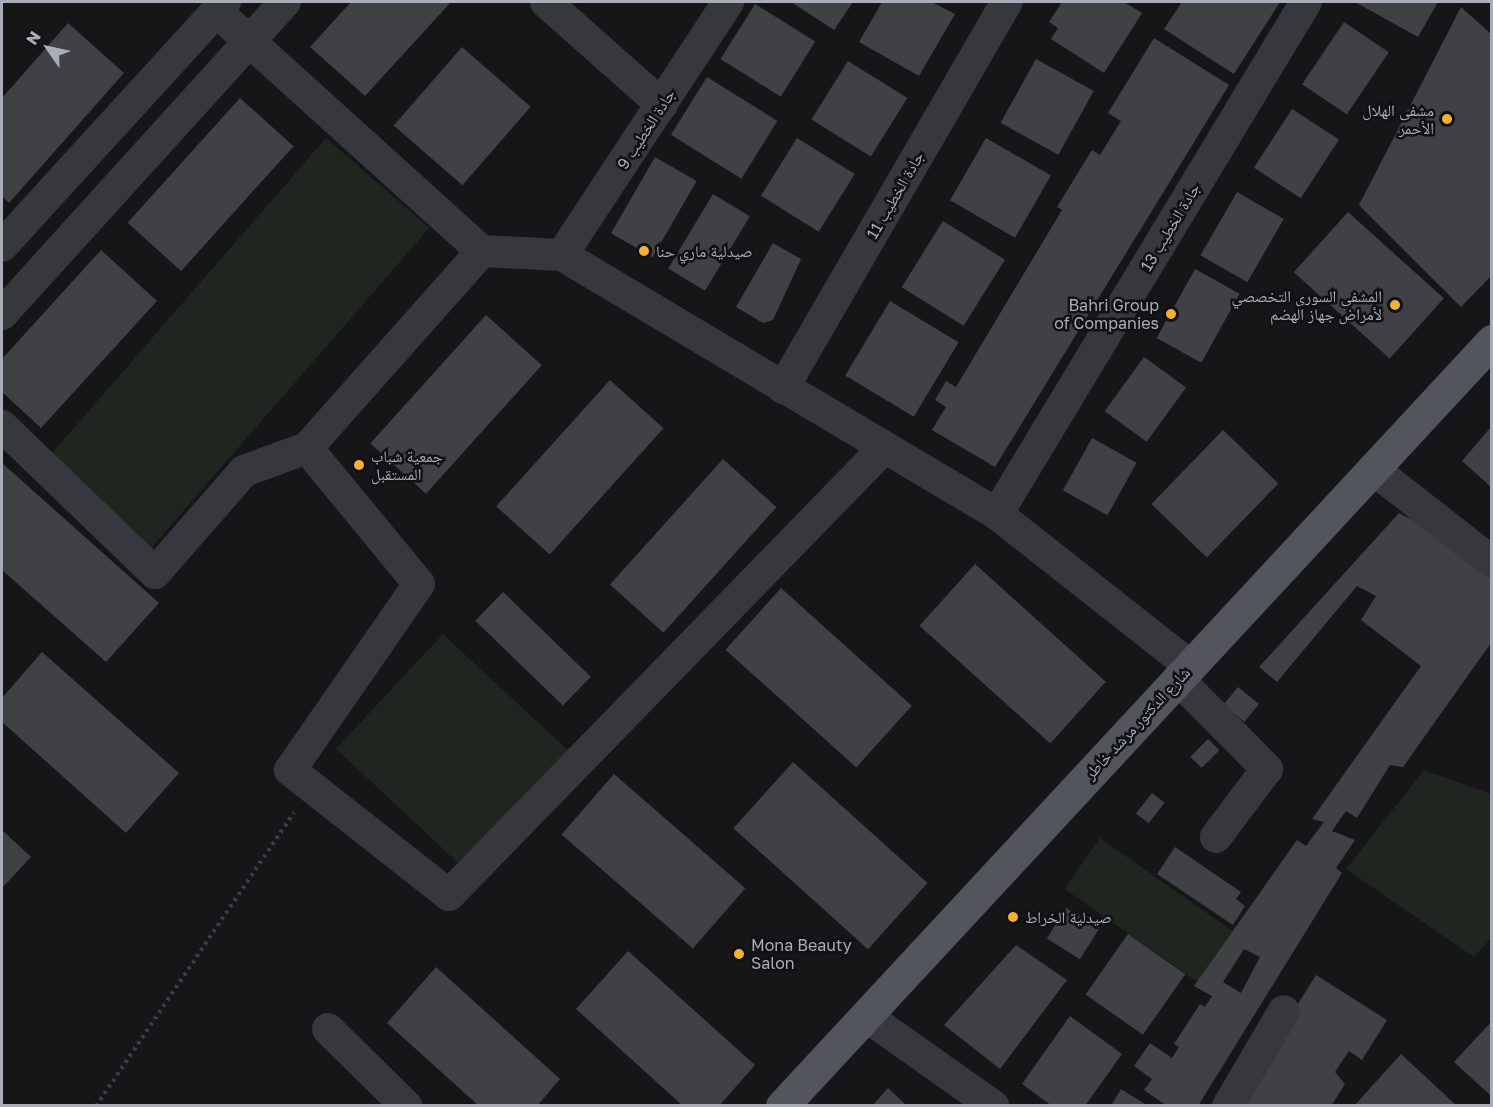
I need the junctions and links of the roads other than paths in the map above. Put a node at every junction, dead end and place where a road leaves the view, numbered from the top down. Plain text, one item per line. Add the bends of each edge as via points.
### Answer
1 (285, 2) edge
2 (546, 2) edge
3 (728, 2) edge
4 (1007, 2) edge
5 (1306, 2) edge
6 (220, 6) edge
7 (249, 41) junction
8 (662, 105) junction
9 (2, 246) edge
10 (482, 251) junction
11 (562, 255) junction
12 (2, 314) edge
13 (1491, 341) edge
14 (783, 388) junction
15 (2, 426) edge
16 (307, 448) junction
17 (883, 449) junction
18 (1373, 469) junction
19 (997, 514) junction
20 (1491, 562) edge
21 (1184, 673) junction
22 (1216, 837) dead end
23 (1284, 1011) dead end
24 (866, 1016) junction
25 (328, 1029) dead end
26 (406, 1106) edge
27 (783, 1106) edge
28 (993, 1106) edge
29 (1228, 1106) edge

1 - 7 street
2 - 8 street
3 - 8 street, جادة الخطيب 9
4 - 14 street, جادة الخطيب 11
5 - 19 street, جادة الخطيب 13
6 - 7 street
6 - 9 street
7 - 10 street
7 - 12 street
8 - 11 street, جادة الخطيب 9
10 - 11 street
10 - 16 street
11 - 14 street
13 - 18 main road, شارع الدكتور مرشد خاطر
14 - 17 street
15 - 16 street via 155,573 244,471
16 - 17 street via 419,584 290,770 450,895
17 - 19 street
18 - 20 street
18 - 21 main road, شارع الدكتور مرشد خاطر
19 - 21 street
21 - 22 street via 1267,770
21 - 24 main road, شارع الدكتور مرشد خاطر
23 - 29 street
24 - 27 main road, شارع الدكتور مرشد خاطر
24 - 28 street
25 - 26 street

